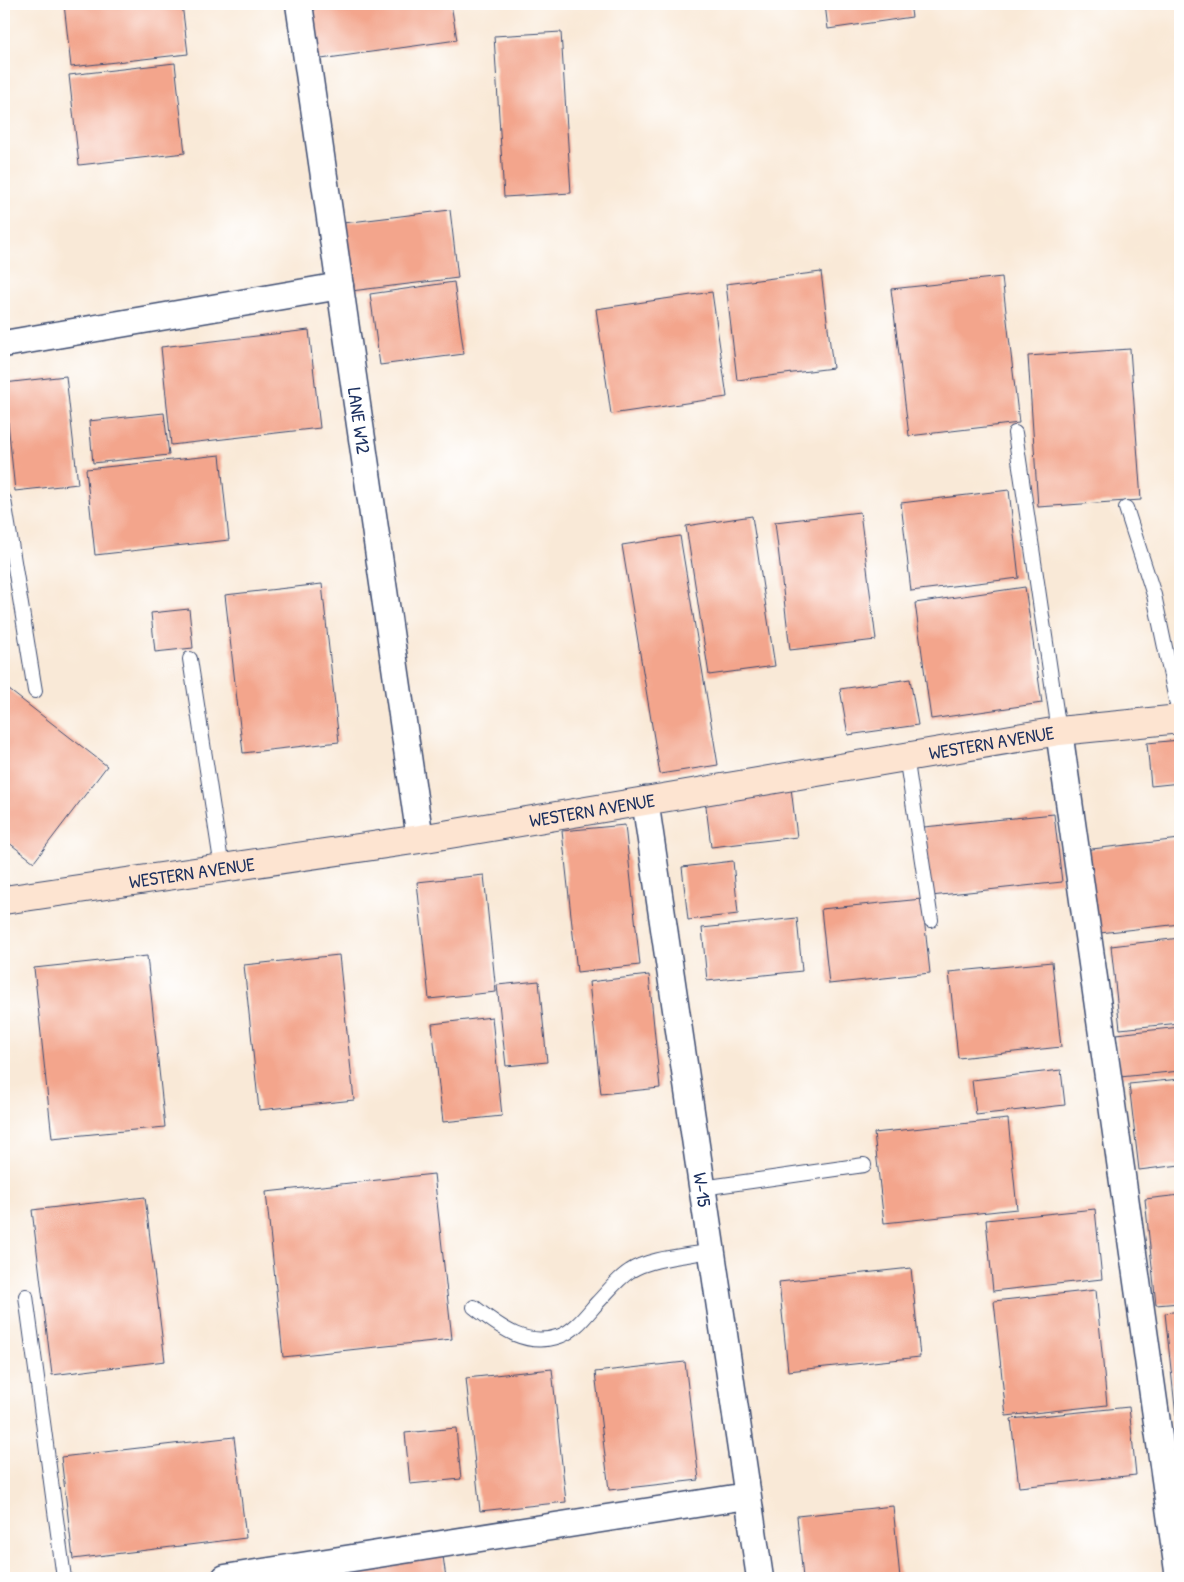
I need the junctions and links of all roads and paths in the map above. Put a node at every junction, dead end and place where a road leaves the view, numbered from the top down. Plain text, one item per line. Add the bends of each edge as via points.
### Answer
1 (299, 4) edge
2 (340, 286) junction
3 (4, 344) edge
4 (1015, 433) dead end
5 (4, 500) edge
6 (1126, 508) dead end
7 (190, 659) dead end
8 (35, 691) dead end
9 (1180, 719) edge
10 (1059, 731) junction
11 (906, 756) junction
12 (645, 800) junction
13 (420, 839) junction
14 (222, 868) junction
15 (4, 900) edge
16 (931, 920) dead end
17 (864, 1165) dead end
18 (702, 1188) junction
19 (710, 1251) junction
20 (26, 1296) dead end
21 (474, 1307) dead end
22 (747, 1496) junction
23 (64, 1578) edge
24 (225, 1578) edge
25 (760, 1578) edge
26 (1179, 1578) edge

1 - 2 street, LANE W12
2 - 3 street
2 - 13 street, LANE W12
4 - 10 lane
5 - 8 lane
6 - 9 lane via 1154,596
7 - 14 lane
9 - 10 street, WESTERN AVENUE
10 - 11 street, WESTERN AVENUE
10 - 26 street
11 - 12 street, WESTERN AVENUE
11 - 16 lane
12 - 13 street, WESTERN AVENUE
12 - 18 street, W-15
13 - 14 street, WESTERN AVENUE
14 - 15 street, WESTERN AVENUE
17 - 18 lane
18 - 19 street, W-15
19 - 21 lane via 640,1265 628,1272 584,1318 560,1336 525,1337 506,1331
19 - 22 street, W-15
20 - 23 lane
22 - 24 street
22 - 25 street, W-15

